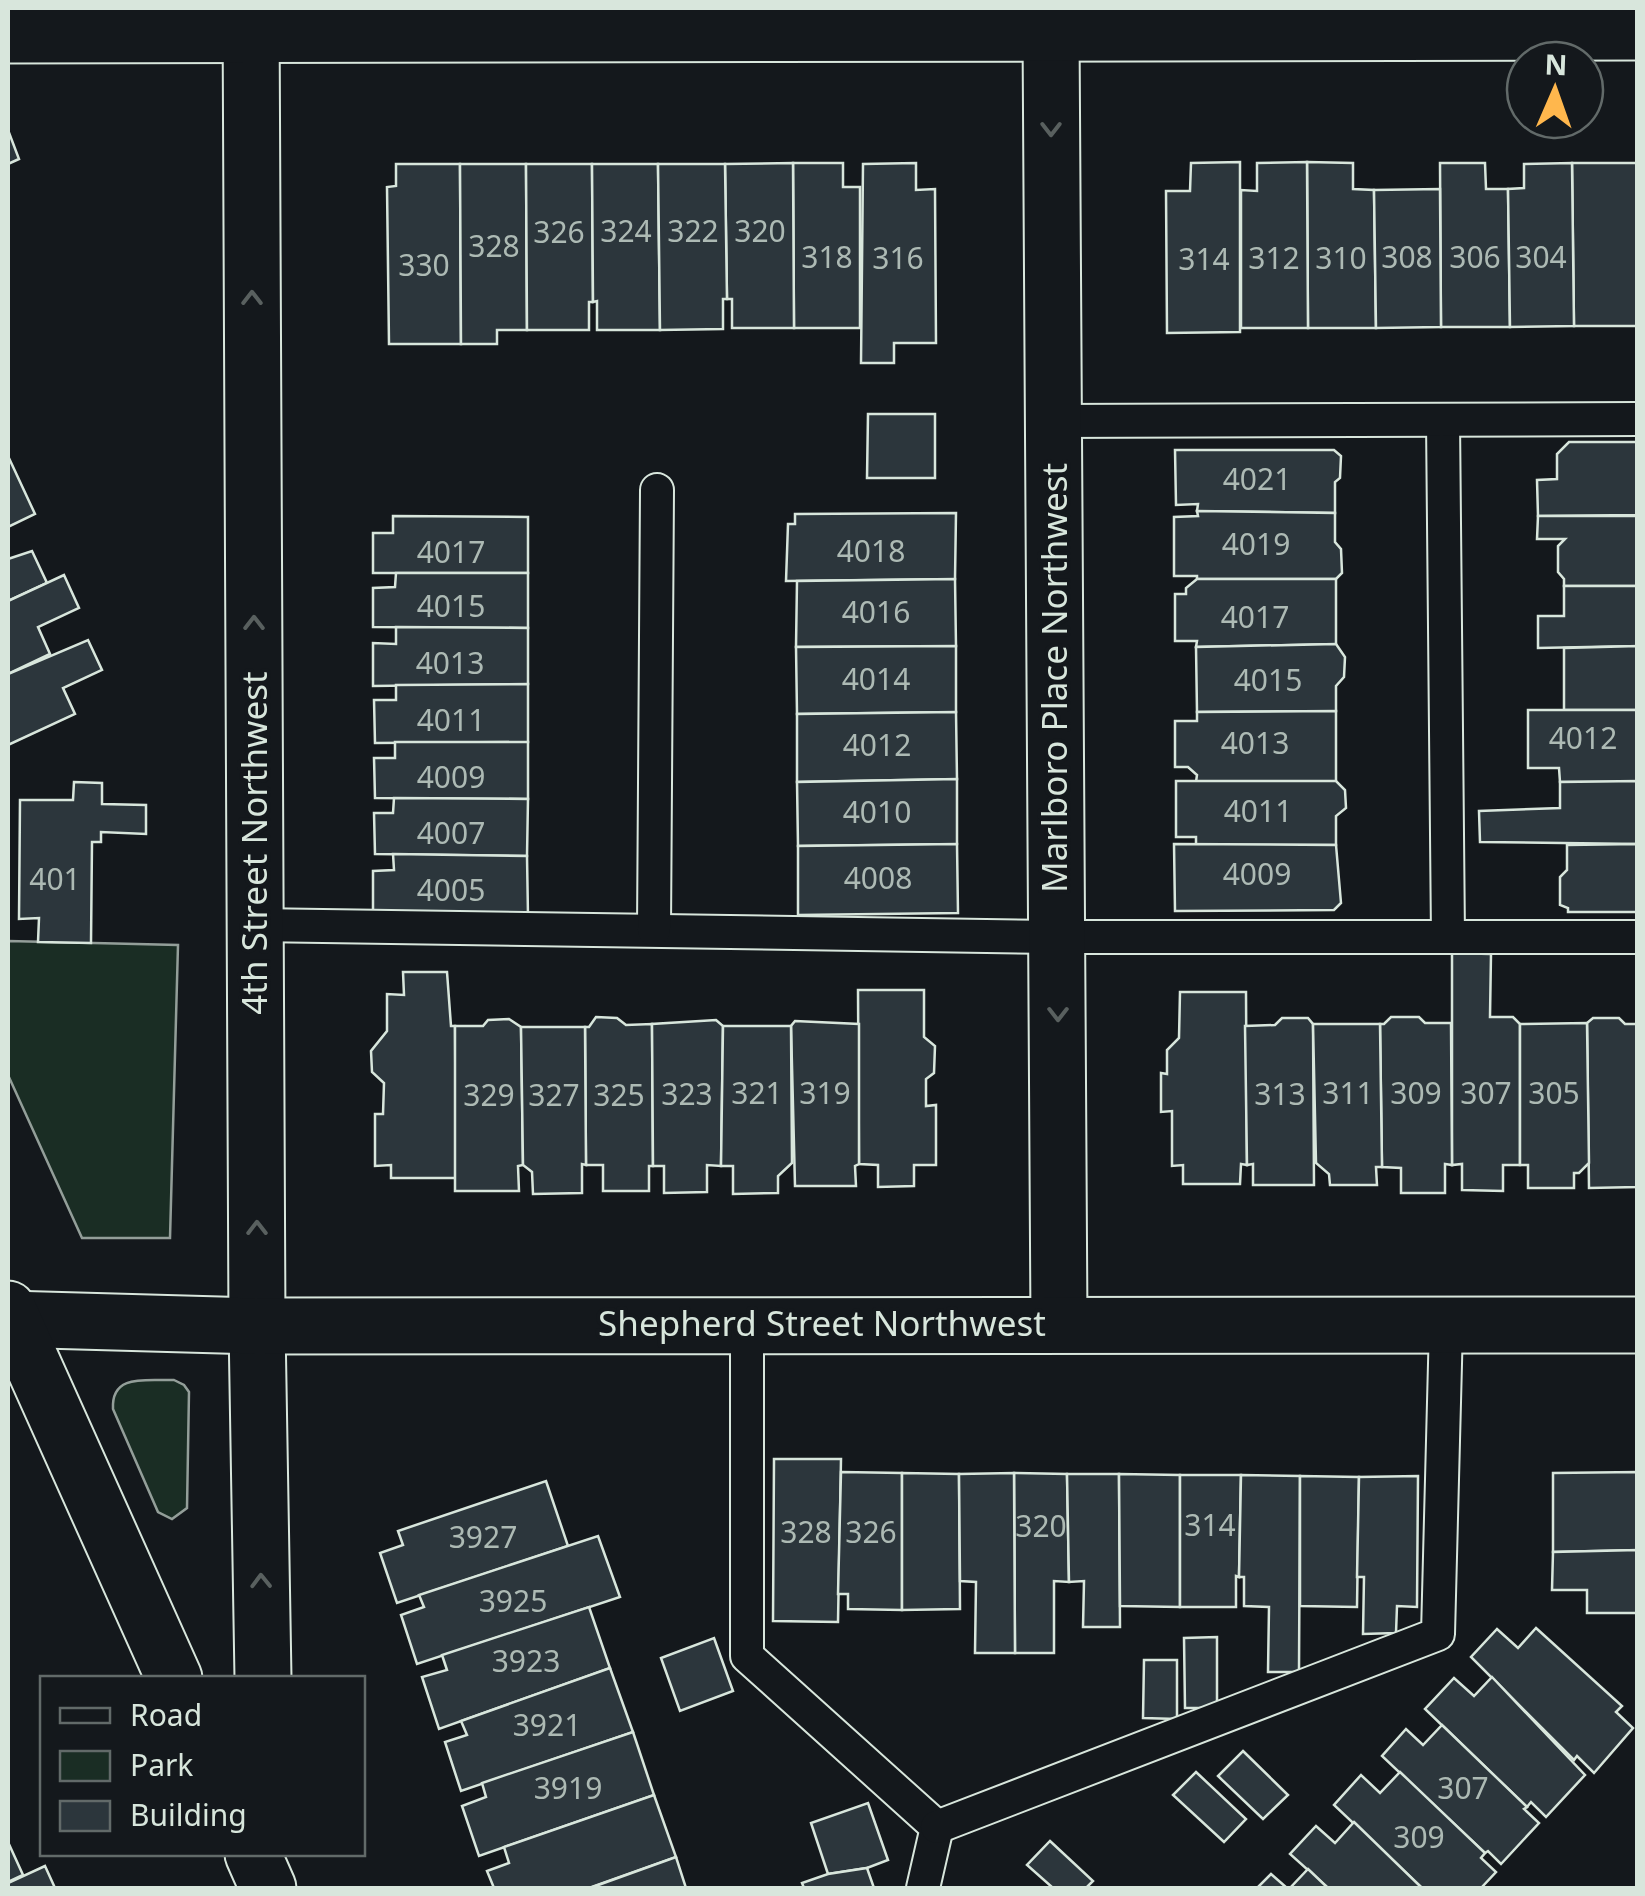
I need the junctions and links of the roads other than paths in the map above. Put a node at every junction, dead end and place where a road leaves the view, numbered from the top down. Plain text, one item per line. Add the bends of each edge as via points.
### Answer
1 (712, 20) edge
2 (1368, 20) edge
3 (251, 21) edge
4 (1051, 32) junction
5 (1638, 32) edge
6 (8, 35) edge
7 (1638, 419) edge
8 (1443, 420) junction
9 (1053, 421) junction
10 (657, 490) dead end
11 (255, 924) junction
12 (654, 930) junction
13 (1057, 937) junction
14 (1448, 937) junction
15 (1638, 937) edge
16 (9, 1315) edge
17 (1060, 1324) junction
18 (747, 1325) junction
19 (1446, 1325) junction
20 (1638, 1325) edge
21 (257, 1326) junction
22 (173, 1676) edge
23 (262, 1676) edge
24 (937, 1827) junction
25 (923, 1888) edge

1 - 3 street
1 - 4 street
2 - 4 street
2 - 5 street
3 - 6 street
11 -> 3 street, 4th Street Northwest
4 -> 9 street, Marlboro Place Northwest
7 - 8 lane
8 - 9 lane
8 - 14 lane
9 - 13 street, Marlboro Place Northwest
10 - 12 lane
11 - 12 lane
21 -> 11 street, 4th Street Northwest
12 - 13 lane
13 - 14 lane
13 -> 17 street, Marlboro Place Northwest
14 - 15 lane
16 - 21 street, Shepherd Street Northwest
16 - 22 street
17 - 18 street, Shepherd Street Northwest
17 - 19 street, Shepherd Street Northwest
18 - 21 street, Shepherd Street Northwest
18 - 24 lane via 747,1656
19 - 20 street, Shepherd Street Northwest
19 - 24 lane via 1438,1634
23 -> 21 street, 4th Street Northwest
24 - 25 lane

